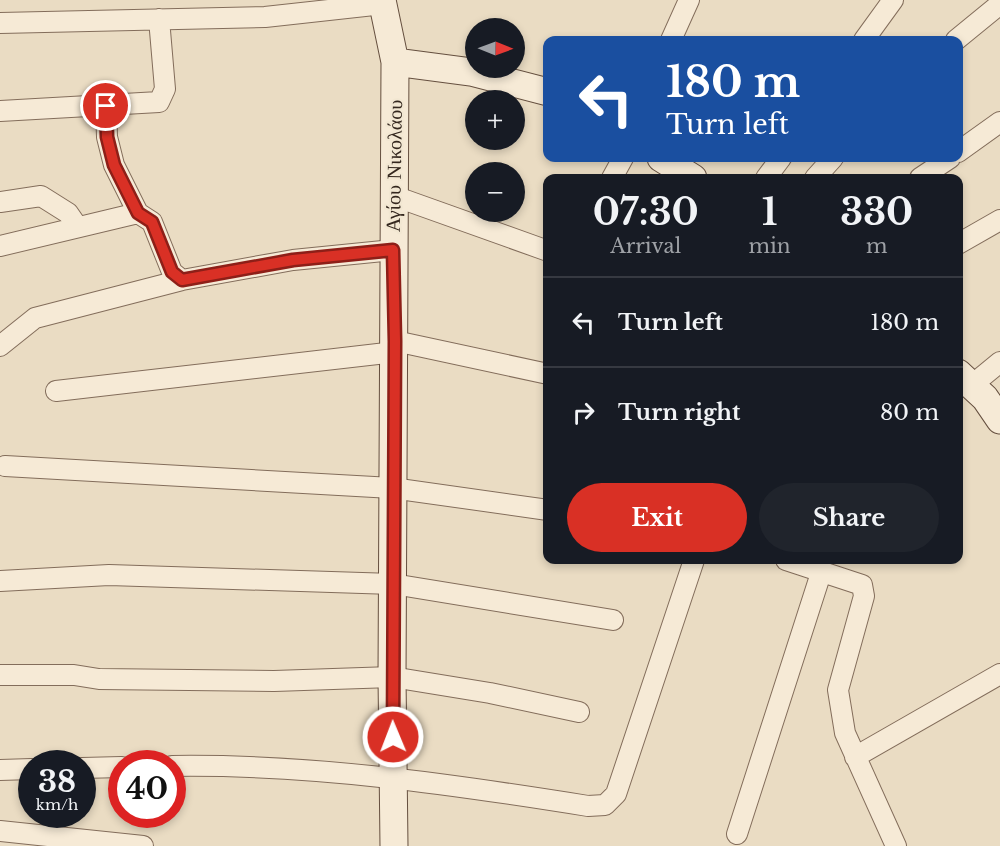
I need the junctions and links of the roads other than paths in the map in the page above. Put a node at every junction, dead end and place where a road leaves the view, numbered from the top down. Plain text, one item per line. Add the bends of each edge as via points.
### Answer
1 (689, 0) edge
2 (893, 0) edge
3 (382, 2) edge
4 (995, 4) edge
5 (159, 19) junction
6 (0, 23) edge
7 (673, 36) edge
8 (867, 36) edge
9 (960, 36) edge
10 (395, 62) junction
11 (543, 91) edge
12 (106, 106) junction
13 (0, 111) edge
14 (1000, 123) edge
15 (963, 149) edge
16 (667, 162) edge
17 (829, 162) edge
18 (944, 162) edge
19 (687, 174) edge
20 (819, 174) edge
21 (926, 174) edge
22 (394, 196) junction
23 (0, 202) edge
24 (138, 213) junction
25 (1000, 220) edge
26 (77, 226) junction
27 (963, 241) edge
28 (0, 246) edge
29 (543, 249) edge
30 (393, 250) junction
31 (182, 280) junction
32 (0, 346) edge
33 (395, 347) junction
34 (1000, 362) edge
35 (543, 373) edge
36 (965, 379) edge
37 (56, 391) dead end
38 (1000, 420) edge
39 (4, 466) dead end
40 (392, 488) junction
41 (543, 509) edge
42 (693, 564) edge
43 (797, 564) edge
44 (821, 573) junction
45 (0, 581) edge
46 (393, 584) junction
47 (613, 620) dead end
48 (1000, 674) edge
49 (0, 675) edge
50 (392, 677) junction
51 (579, 712) dead end
52 (855, 757) junction
53 (186, 766) edge
54 (0, 770) edge
55 (18, 770) edge
56 (393, 777) junction
57 (0, 831) edge
58 (737, 834) dead end
59 (143, 846) edge
60 (394, 846) edge
61 (896, 846) edge

1 - 7 street
2 - 8 street
3 - 5 street via 265,16
3 - 10 street, Αγίου Νικολάου
4 - 9 street
5 - 6 street
5 - 12 street via 163,97 159,102
10 - 11 street via 471,72
10 - 22 street, Αγίου Νικολάου
12 - 13 street
12 - 24 street via 107,137 114,165
14 - 15 street
16 - 19 street
17 - 20 street
18 - 21 street
22 - 29 street
22 - 30 street, Αγίου Νικολάου
23 - 26 street via 41,196 68,213
24 - 26 street
24 - 31 street via 152,222 172,272
25 - 27 street
26 - 28 street
30 - 31 street via 293,260
30 - 33 street, Αγίου Νικολάου
31 - 32 street via 34,318
33 - 35 street
33 - 37 street
33 - 40 street, Αγίου Νικολάου
34 - 36 street
36 - 38 street
39 - 40 street
40 - 41 street
40 - 46 street, Αγίου Νικολάου
42 - 56 street via 616,794 605,805 588,806
43 - 44 street
44 - 52 street via 862,585 864,596 838,690 845,733
44 - 58 street
45 - 46 street via 109,576
46 - 47 street
46 - 50 street, Αγίου Νικολάου
48 - 52 street
49 - 50 street via 274,681
50 - 51 street
50 - 56 street, Αγίου Νικολάου
52 - 61 street
53 - 56 street via 298,769
54 - 55 street
56 - 60 street, Αγίου Νικολάου
57 - 59 street

